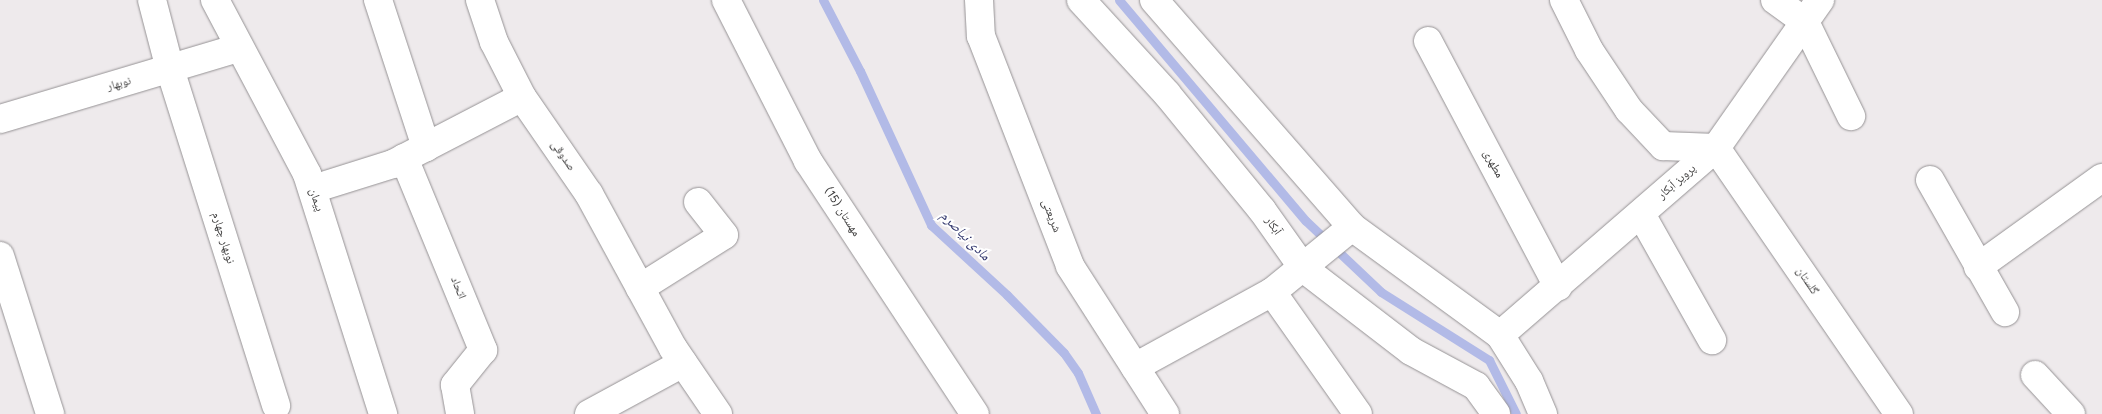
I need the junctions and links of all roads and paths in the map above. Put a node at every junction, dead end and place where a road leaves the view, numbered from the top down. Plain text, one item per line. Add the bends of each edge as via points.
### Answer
1 (152, 0) edge
2 (215, 0) edge
3 (378, 0) edge
4 (480, 0) edge
5 (726, 0) edge
6 (979, 0) edge
7 (1082, 0) edge
8 (1154, 0) edge
9 (1564, 0) edge
10 (1775, 0) edge
11 (1813, 11) edge
12 (1428, 41) dead end
13 (238, 48) junction
14 (170, 70) junction
15 (522, 97) junction
16 (1851, 116) dead end
17 (0, 119) edge
18 (1716, 148) junction
19 (415, 152) junction
20 (2102, 178) edge
21 (1930, 180) dead end
22 (313, 189) junction
23 (698, 202) dead end
24 (1641, 214) junction
25 (1352, 228) junction
26 (0, 256) edge
27 (1978, 266) junction
28 (1303, 268) junction
29 (1558, 286) junction
30 (640, 288) junction
31 (1272, 292) junction
32 (2005, 312) dead end
33 (1500, 335) junction
34 (1712, 340) dead end
35 (682, 363) junction
36 (1135, 366) junction
37 (2035, 375) dead end
38 (276, 406) dead end
39 (50, 414) edge
40 (383, 414) edge
41 (460, 414) edge
42 (589, 414) edge
43 (718, 414) edge
44 (975, 414) edge
45 (1166, 414) edge
46 (1358, 414) edge
47 (1496, 414) edge
48 (1543, 414) edge
49 (1899, 414) edge
50 (2071, 414) edge

1 - 14 street, نوبهار چهارم
2 - 13 street, پیمان
3 - 19 street
4 - 15 street, صدوقی via 494,42
5 - 44 street, مهستان (15) via 808,161
6 - 36 street, شریعتی via 981,36 1070,266
7 - 28 street, آبکار via 1167,94 1262,210
8 - 25 street
9 - 18 street via 1589,50 1624,103 1663,146
10 - 11 street
11 - 16 street
11 - 18 street, پرویز آبکار
12 - 29 street, مطهری
13 - 14 street, نوبهار
13 - 22 street, پیمان
14 - 17 street, نوبهار
14 - 38 street, نوبهار چهارم
15 - 19 street
15 - 30 street, صدوقی via 589,194
18 - 24 street, پرویز آبکار
18 - 49 street, گلستان
19 - 22 street
19 - 41 street, اتحاد via 483,350 455,385
20 - 27 street
21 - 27 street
22 - 40 street, پیمان
23 - 30 street via 724,235
24 - 29 street, پرویز آبکار
24 - 34 street
25 - 28 street
25 - 33 street
26 - 39 street
27 - 32 street
28 - 31 street
28 - 47 street, آبکار via 1412,351 1476,386
29 - 33 street, پرویز آبکار
30 - 35 street, صدوقی
31 - 36 street
31 - 46 street
33 - 48 street via 1529,381
35 - 42 street
35 - 43 street, صدوقی
36 - 45 street, شریعتی
37 - 50 street

